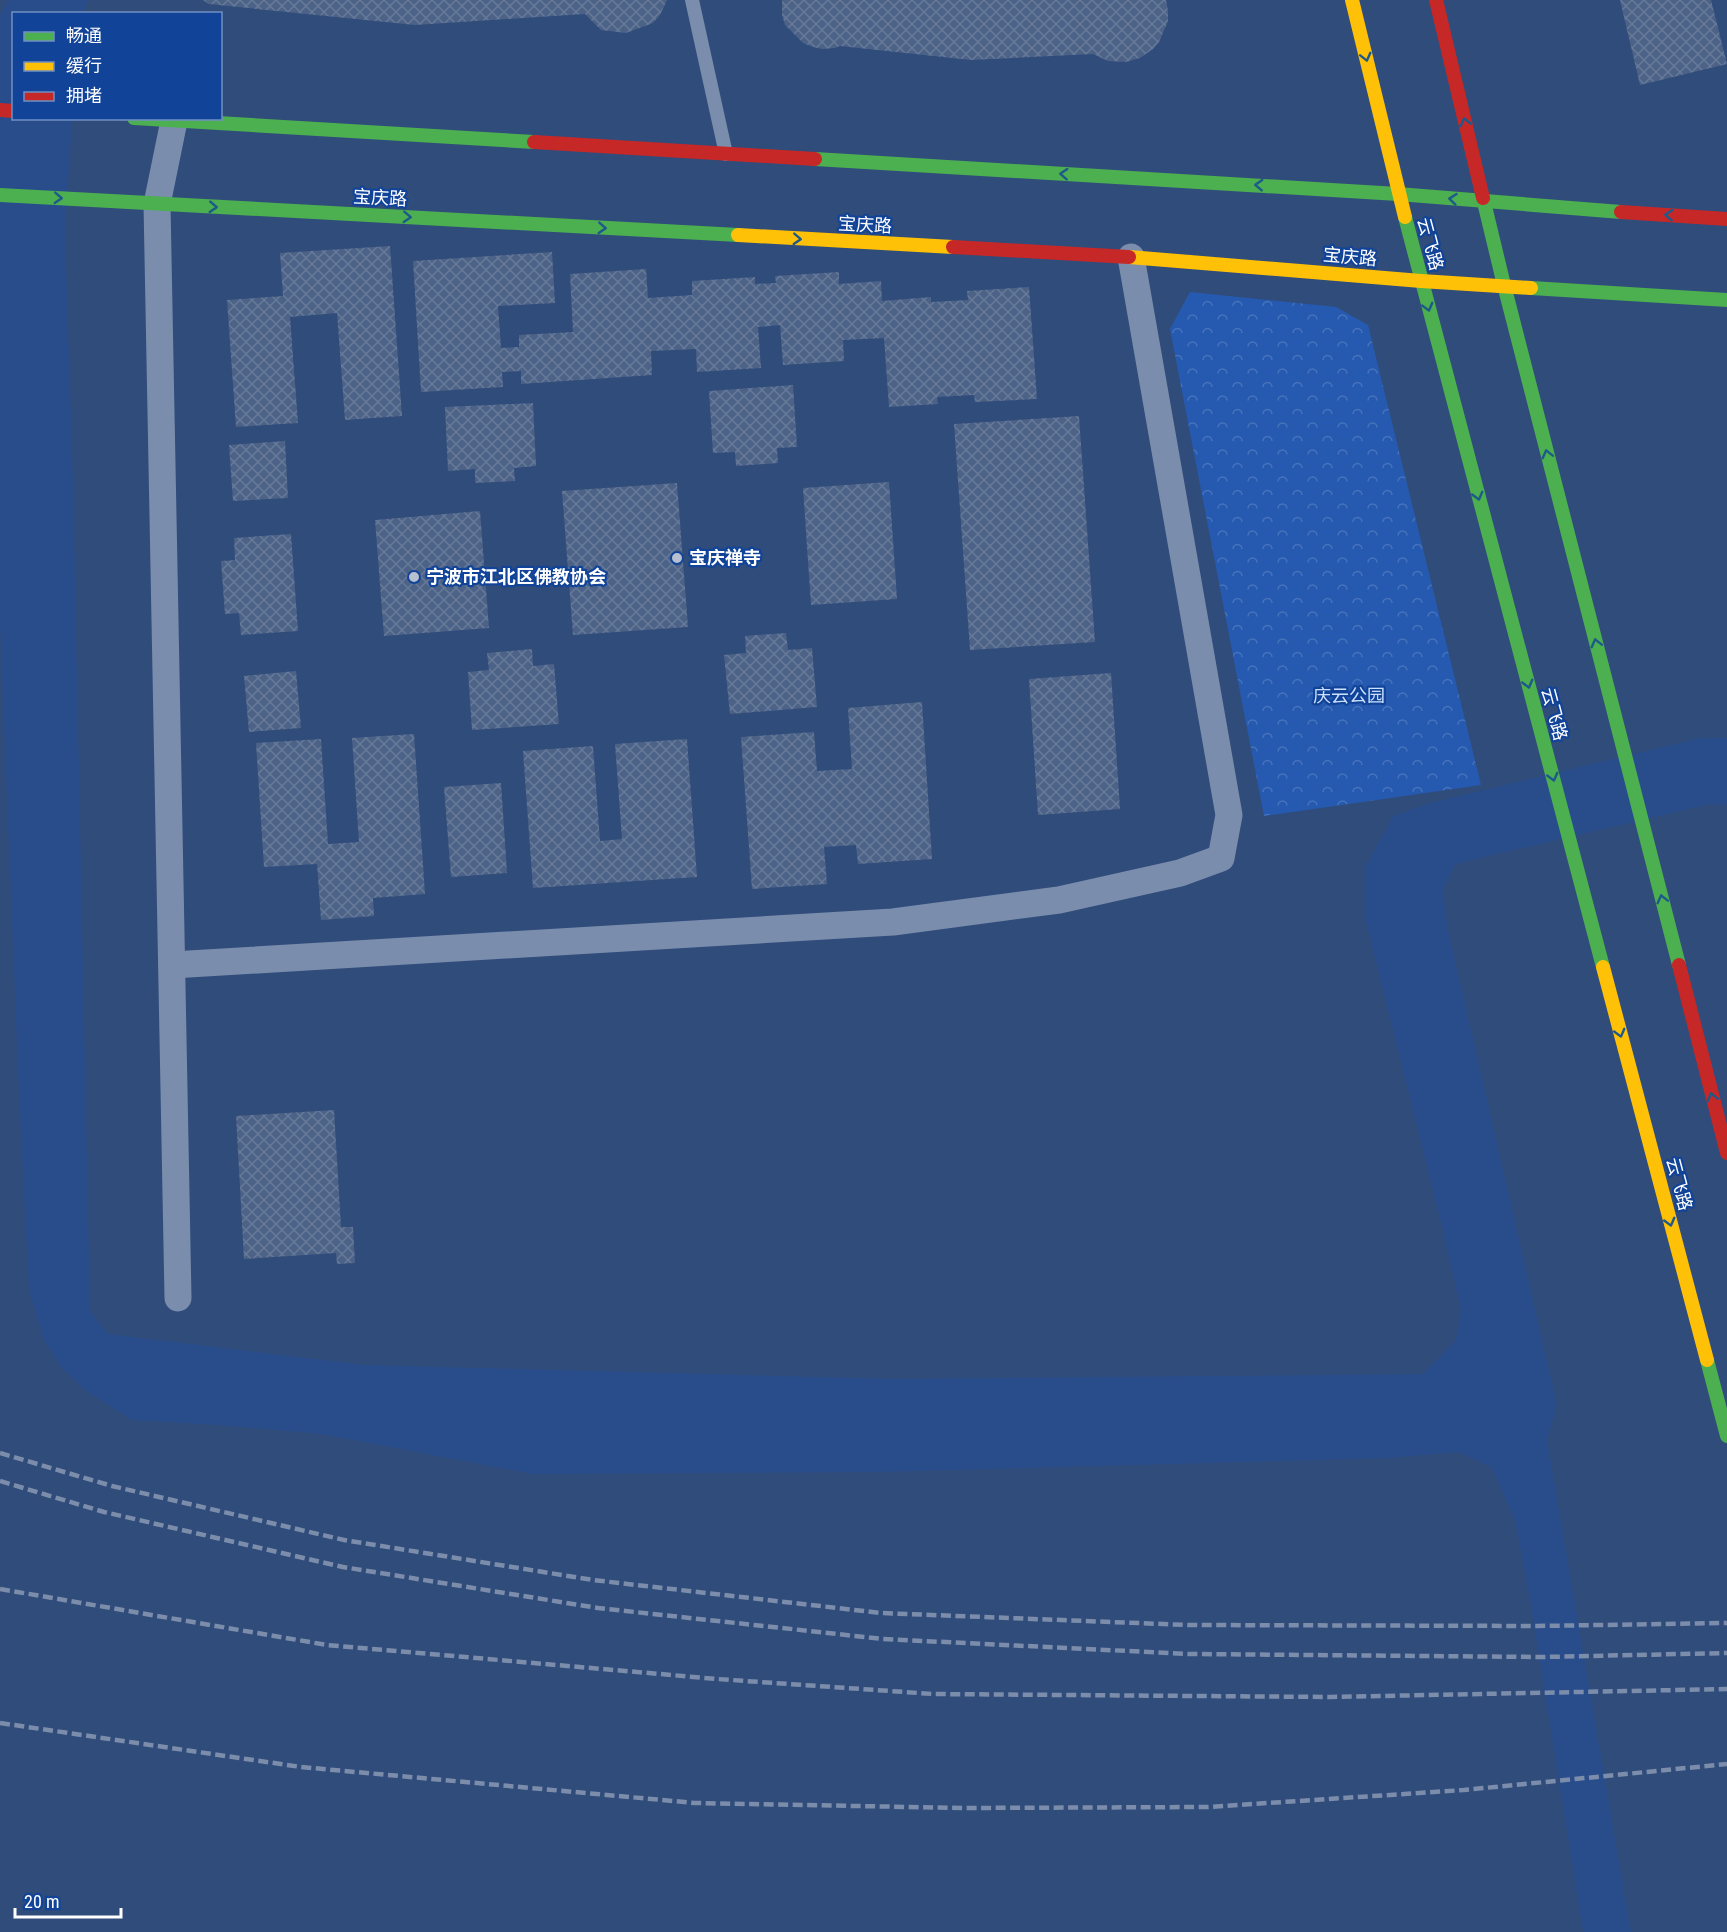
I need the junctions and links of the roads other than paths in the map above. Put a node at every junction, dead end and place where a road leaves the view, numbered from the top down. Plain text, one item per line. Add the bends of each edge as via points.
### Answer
1 (692, 0) edge
2 (1352, 0) edge
3 (1436, 0) edge
4 (159, 120) edge
5 (172, 121) junction
6 (726, 154) junction
7 (1398, 194) junction
8 (0, 195) edge
9 (1484, 202) junction
10 (156, 203) junction
11 (1727, 219) edge
12 (1131, 257) junction
13 (1421, 280) junction
14 (1503, 285) junction
15 (1727, 300) edge
16 (172, 965) junction
17 (1727, 1153) edge
18 (178, 1298) dead end
19 (1727, 1436) edge

1 - 6 lane
2 -> 7 main road, 云飞路
9 -> 3 main road
4 - 5 main road
5 - 6 main road
5 - 10 street
7 -> 6 main road
9 -> 7 main road
7 - 13 main road, 云飞路
8 -> 10 main road, 宝庆路
11 -> 9 main road
9 - 14 main road
10 -> 12 main road, 宝庆路
10 - 16 street
12 - 13 main road, 宝庆路
12 - 16 street via 1229,815 1221,858 1180,873 1059,900 893,922
13 - 14 main road, 宝庆路
13 -> 19 main road, 云飞路
14 - 15 main road, 宝庆路
17 -> 14 main road
16 - 18 street

